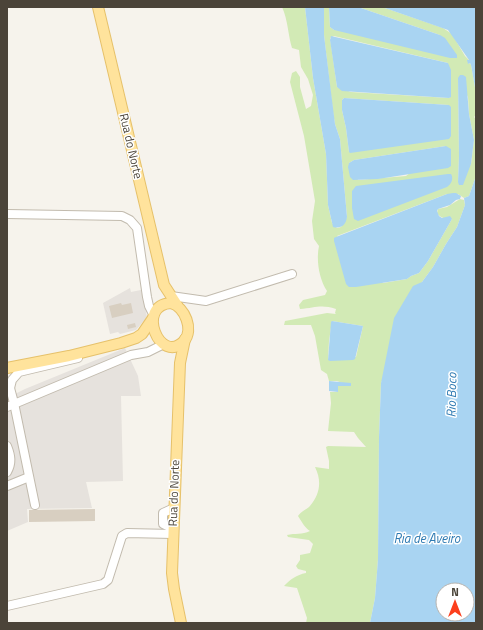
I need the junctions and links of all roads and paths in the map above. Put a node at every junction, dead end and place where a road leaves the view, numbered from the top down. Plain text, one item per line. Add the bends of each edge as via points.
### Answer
1 (98, 7) edge
2 (7, 214) edge
3 (292, 274) dead end
4 (164, 285) junction
5 (174, 301) junction
6 (157, 312) junction
7 (185, 339) junction
8 (121, 343) junction
9 (164, 343) junction
10 (89, 351) junction
11 (180, 363) junction
12 (7, 368) edge
13 (9, 386) edge
14 (11, 405) edge
15 (7, 446) edge
16 (7, 472) edge
17 (29, 477) junction
18 (7, 486) edge
19 (35, 505) dead end
20 (173, 532) junction
21 (7, 606) edge
22 (181, 623) edge

1 - 4 main road, Rua do Norte
2 - 6 street via 122,216 130,220 137,228 147,296
3 - 5 street via 206,301
4 - 5 main road, Rua do Norte
4 - 6 main road, Rua do Norte
5 - 6 main road
5 - 7 main road via 182,309 187,322 188,334
6 - 8 main road via 142,334
6 - 9 main road via 155,332
7 - 9 main road via 176,346
7 - 11 main road, Rua do Norte
8 - 9 main road via 150,339
8 - 10 main road
9 - 11 main road via 177,355
9 - 14 street via 148,352 131,355
10 - 12 main road
10 - 13 street via 85,357 19,372
11 - 20 main road, Rua do Norte
13 - 14 street
14 - 17 street
15 - 16 street via 11,463
17 - 18 street
17 - 19 street
20 - 21 street via 126,533 122,536 108,580 103,584
20 - 22 main road, Rua do Norte via 172,573

